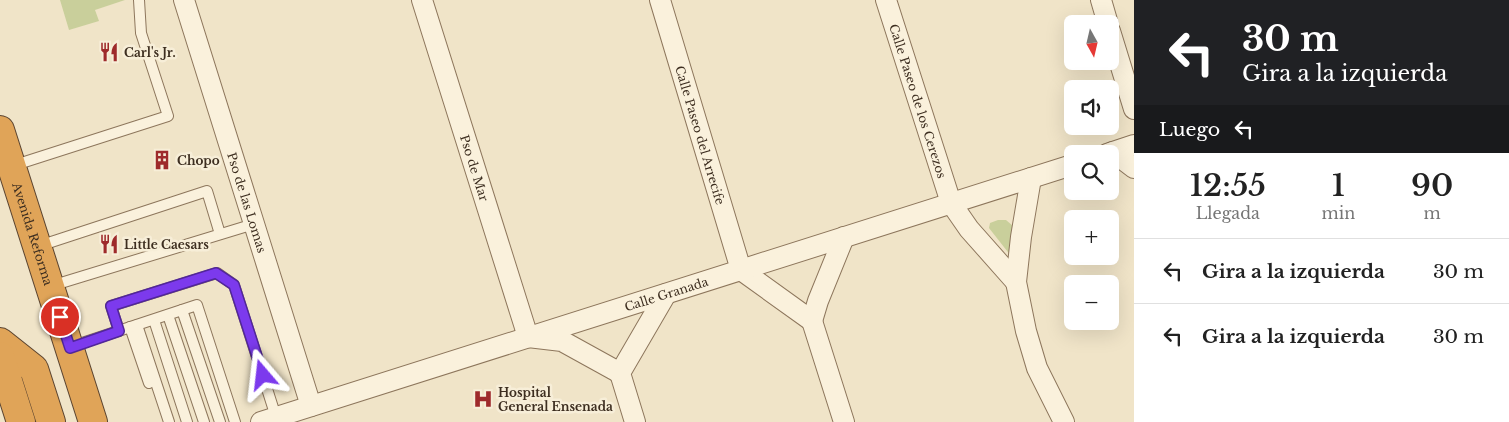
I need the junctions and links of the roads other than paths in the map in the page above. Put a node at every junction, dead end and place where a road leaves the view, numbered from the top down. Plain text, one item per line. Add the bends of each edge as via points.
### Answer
1 (138, 0) edge
2 (184, 0) edge
3 (422, 0) edge
4 (660, 0) edge
5 (886, 0) edge
6 (1100, 0) edge
7 (1105, 15) edge
8 (1119, 60) edge
9 (1134, 109) edge
10 (0, 130) edge
11 (1134, 145) edge
12 (1119, 150) edge
13 (1119, 159) edge
14 (12, 166) junction
15 (1064, 168) edge
16 (1134, 168) edge
17 (1031, 178) junction
18 (951, 203) junction
19 (254, 224) junction
20 (220, 234) junction
21 (844, 237) junction
22 (37, 246) junction
23 (741, 270) junction
24 (1016, 282) junction
25 (50, 286) junction
26 (666, 294) junction
27 (161, 317) junction
28 (812, 321) junction
29 (119, 331) junction
30 (528, 338) junction
31 (0, 342) edge
32 (70, 348) junction
33 (0, 356) edge
34 (620, 373) junction
35 (311, 406) junction
36 (268, 420) edge
37 (21, 422) edge
38 (51, 422) edge
39 (93, 422) edge
40 (162, 422) edge
41 (169, 422) edge
42 (180, 422) edge
43 (187, 422) edge
44 (198, 422) edge
45 (204, 422) edge
46 (214, 422) edge
47 (220, 422) edge
48 (229, 422) edge
49 (235, 422) edge
50 (635, 422) edge
51 (844, 422) edge
52 (1064, 422) edge

1 - 14 lane via 141,33 168,116
2 - 19 street, Pso de las Lomas
3 - 30 street, Pso de Mar
4 - 23 street, Calle Paseo del Arrecife
5 - 18 street, Calle Paseo de los Cerezos
6 - 7 street
8 - 9 street
10 - 14 highway, Avenida Reforma
11 - 12 street
13 - 16 street
14 - 22 highway, Avenida Reforma
15 - 17 street, Calle Granada
17 - 18 street, Calle Granada
17 - 24 street
18 - 21 street, Calle Granada
18 - 24 street via 969,229
19 - 20 lane
19 - 35 street, Pso de las Lomas
20 - 22 lane via 207,191
20 - 25 lane
21 - 23 street, Calle Granada
21 - 28 street
22 - 25 highway, Avenida Reforma
23 - 26 street, Calle Granada
23 - 28 street
24 - 52 street via 1037,368
25 - 32 highway, Avenida Reforma
26 - 30 street, Calle Granada
26 - 34 street
27 - 29 lane
27 - 40 lane
27 - 41 lane
27 - 42 lane
27 - 43 lane
27 - 44 lane
27 - 45 lane
27 - 46 lane
27 - 47 lane
27 - 48 lane
27 - 49 lane via 197,305
28 - 51 street
29 - 32 lane
29 - 36 lane via 111,306 216,273 234,285
30 - 34 street via 562,341
30 - 35 street, Calle Granada
31 - 38 highway via 34,369
32 - 39 highway, Avenida Reforma
33 - 37 highway
34 - 50 street
35 - 36 street, Calle Granada

